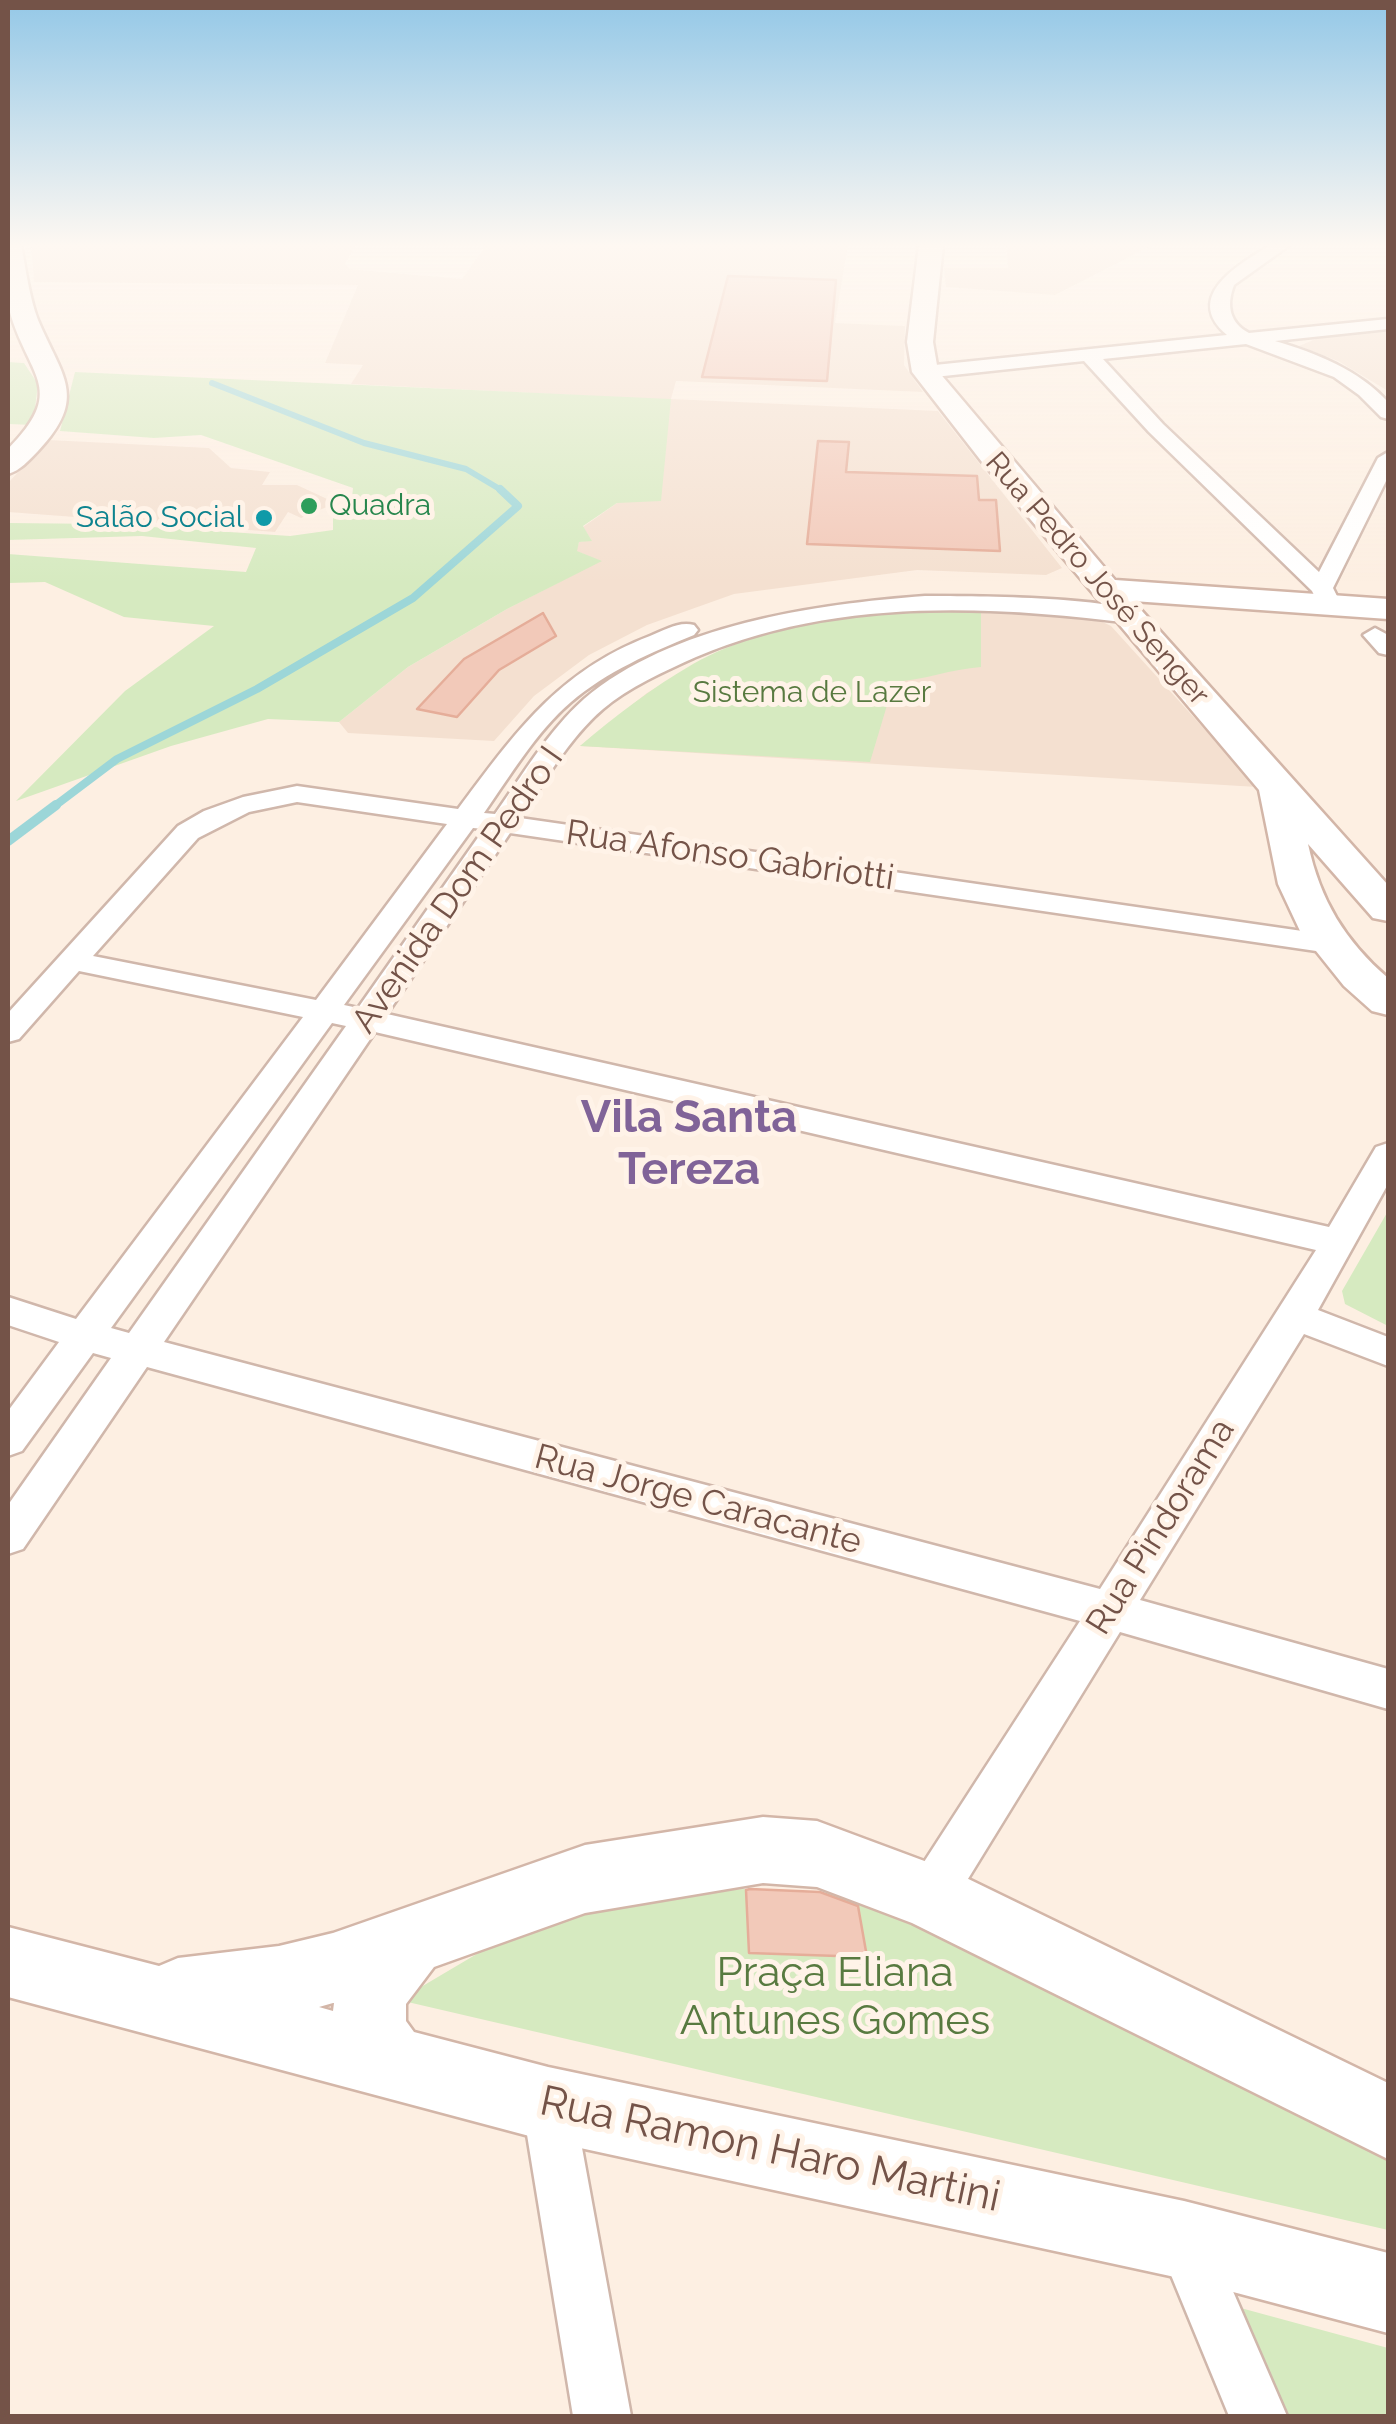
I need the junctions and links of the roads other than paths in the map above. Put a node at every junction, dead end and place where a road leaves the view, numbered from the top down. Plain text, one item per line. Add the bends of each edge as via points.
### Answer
1 (43, 358) edge
2 (920, 358) edge
3 (1051, 358) edge
4 (1092, 358) edge
5 (1304, 358) edge
6 (925, 372) junction
7 (1388, 413) edge
8 (1388, 458) edge
9 (8, 464) edge
10 (1236, 504) junction
11 (1345, 548) junction
12 (1108, 589) junction
13 (1325, 596) junction
14 (1180, 608) junction
15 (1131, 616) junction
16 (1385, 632) edge
17 (1158, 647) junction
18 (1278, 790) junction
19 (466, 818) junction
20 (504, 822) junction
21 (1291, 869) junction
22 (1354, 872) junction
23 (1388, 909) edge
24 (1330, 944) junction
25 (74, 960) junction
26 (1388, 1001) edge
27 (322, 1010) junction
28 (368, 1020) junction
29 (8, 1032) edge
30 (1388, 1155) edge
31 (1338, 1242) junction
32 (8, 1311) edge
33 (1296, 1316) junction
34 (85, 1336) junction
35 (140, 1351) junction
36 (1388, 1352) edge
37 (8, 1440) edge
38 (8, 1536) edge
39 (1108, 1610) junction
40 (1388, 1689) edge
41 (930, 1896) junction
42 (410, 1941) junction
43 (8, 1962) edge
44 (154, 1998) junction
45 (392, 2062) junction
46 (548, 2104) junction
47 (1388, 2122) edge
48 (1184, 2240) junction
49 (1388, 2293) edge
50 (602, 2416) edge
51 (1258, 2416) edge

1 - 9 street via 54,383 52,412
2 - 6 street
3 - 6 street
4 - 10 street
5 - 7 street via 1360,385
6 - 12 street, Rua Pedro José Senger
8 - 11 street
10 - 11 street via 1265,524
10 - 13 street
11 - 13 street
12 - 14 street
12 - 15 street, Rua Pedro José Senger
12 - 19 street, Avenida Dom Pedro I via 901,583 819,594 709,621 635,650 562,697
13 - 14 street
13 - 16 street
14 - 15 street
14 - 16 street
14 - 17 street
15 - 17 street, Rua Pedro José Senger
15 - 20 street, Avenida Dom Pedro I via 961,602 881,603 732,633 596,702
17 - 18 street, Rua Pedro José Senger
18 - 21 street
18 - 22 street, Rua Pedro José Senger
19 - 20 street, Rua Afonso Gabriotti
19 - 25 street, Rua Afonso Gabriotti via 296,794 214,814 188,832
19 - 27 street, Avenida Dom Pedro I
20 - 24 street, Rua Afonso Gabriotti
20 - 28 street, Avenida Dom Pedro I
21 - 22 street via 1325,860
21 - 24 street
22 - 23 street, Rua Pedro José Senger
24 - 26 street
25 - 27 street
25 - 29 street
27 - 28 street
27 - 34 street, Avenida Dom Pedro I
28 - 31 street
28 - 35 street, Avenida Dom Pedro I
30 - 31 street, Rua Pindorama
31 - 33 street, Rua Pindorama
32 - 34 street, Rua Jorge Caracante
33 - 36 street
33 - 39 street, Rua Pindorama
34 - 35 street, Rua Jorge Caracante
34 - 37 street, Avenida Dom Pedro I
35 - 38 street, Avenida Dom Pedro I
35 - 39 street, Rua Jorge Caracante
39 - 40 street, Rua Jorge Caracante
39 - 41 street, Rua Pindorama
41 - 42 street, Rua Ramon Haro Martini via 817,1854 764,1850 585,1879
41 - 47 street, Rua Ramon Haro Martini
42 - 44 street, Rua Ramon Haro Martini via 279,1982
42 - 45 street via 384,1971 367,2021 373,2041
43 - 44 street, Rua Ramon Haro Martini
44 - 45 street, Rua Ramon Haro Martini
45 - 46 street, Rua Ramon Haro Martini
46 - 48 street, Rua Ramon Haro Martini
46 - 50 street
48 - 49 street, Rua Ramon Haro Martini
48 - 51 street

